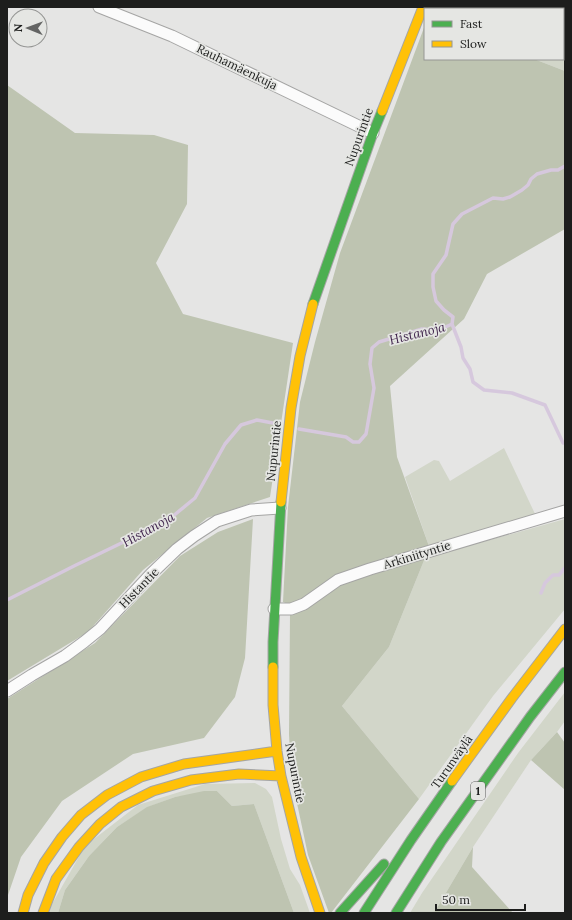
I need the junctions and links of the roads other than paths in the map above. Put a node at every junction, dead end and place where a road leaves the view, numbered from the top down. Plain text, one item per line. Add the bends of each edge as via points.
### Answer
1 (99, 7) edge
2 (423, 7) edge
3 (373, 132) junction
4 (280, 508) junction
5 (565, 511) edge
6 (274, 609) junction
7 (565, 629) edge
8 (565, 672) edge
9 (7, 691) edge
10 (277, 751) junction
11 (281, 776) junction
12 (426, 819) junction
13 (23, 913) edge
14 (43, 913) edge
15 (320, 913) edge
16 (340, 913) edge
17 (364, 913) edge
18 (396, 913) edge

1 - 3 street, Rauhamäenkuja via 172,36
2 - 3 main road, Nupurintie
3 - 4 main road, Nupurintie via 315,298 300,356 291,408
4 - 6 main road, Nupurintie
4 - 9 street, Histantie via 251,510 217,521 194,536 151,574 100,629 64,656
5 - 6 street, Arkiniityntie via 338,580 304,604 291,609
6 - 10 main road, Nupurintie via 273,705
7 - 12 main road, Turunväylä / 1 via 510,700
8 - 18 main road, 1 via 441,842
10 - 11 main road, Nupurintie
10 - 13 main road via 184,764 141,777 107,795 81,815 44,863 28,895
11 - 14 main road via 239,774 191,780 153,791 121,807 100,824 79,847 56,879
11 - 15 main road, Nupurintie via 301,858
12 - 16 main road
12 - 17 main road, Turunväylä / 1

